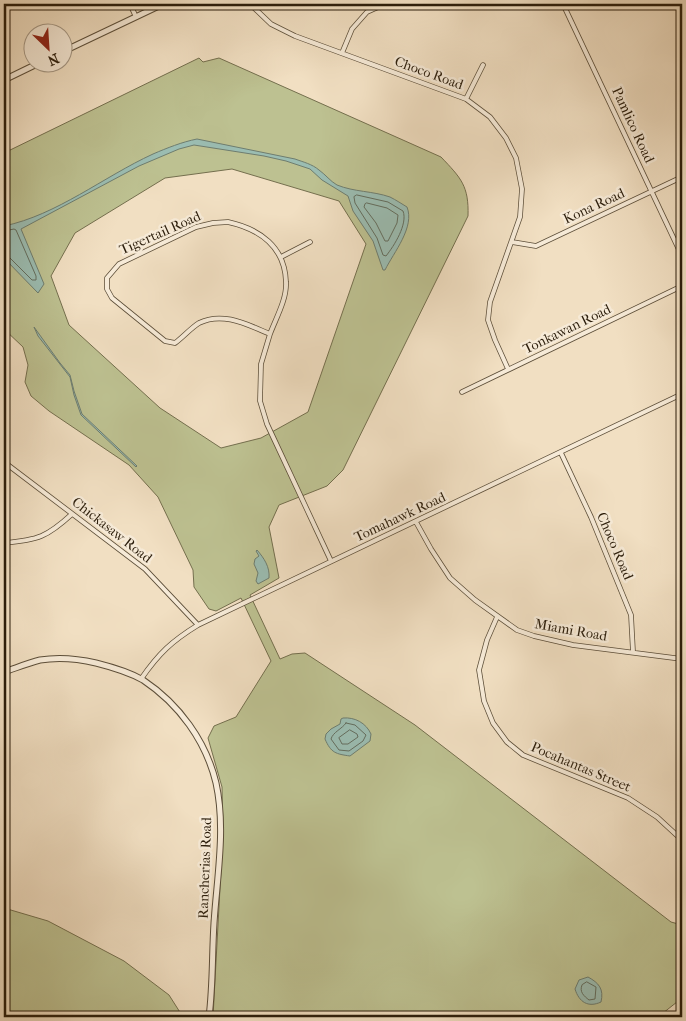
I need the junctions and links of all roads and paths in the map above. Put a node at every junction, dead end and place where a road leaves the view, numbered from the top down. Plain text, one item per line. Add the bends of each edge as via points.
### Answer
1 (130, 4) edge
2 (163, 4) edge
3 (250, 4) edge
4 (385, 4) edge
5 (563, 4) edge
6 (136, 17) junction
7 (72, 47) edge
8 (342, 53) junction
9 (483, 65) dead end
10 (22, 71) edge
11 (4, 80) edge
12 (466, 99) junction
13 (682, 177) edge
14 (652, 191) junction
15 (310, 242) dead end
16 (512, 242) junction
17 (682, 256) edge
18 (281, 257) junction
19 (682, 286) edge
20 (270, 334) junction
21 (508, 369) junction
22 (462, 392) dead end
23 (682, 394) edge
24 (560, 453) junction
25 (4, 462) edge
26 (72, 514) junction
27 (416, 522) junction
28 (4, 543) edge
29 (331, 561) junction
30 (497, 617) junction
31 (198, 624) junction
32 (633, 652) junction
33 (682, 658) edge
34 (4, 672) edge
35 (141, 679) junction
36 (682, 840) edge
37 (209, 1017) edge

1 - 6 street
2 - 6 street
3 - 8 street, Choco Road via 271,24
4 - 8 street via 367,12 352,29
5 - 14 street, Pamlico Road
6 - 7 street
8 - 12 street, Choco Road
9 - 12 street
10 - 11 street
12 - 16 street, Choco Road via 490,117 516,158 522,189 520,217
13 - 14 street, Kona Road
14 - 16 street, Kona Road via 536,246
14 - 17 street, Pamlico Road
15 - 18 street
16 - 21 street, Choco Road via 490,302 488,320
18 - 20 street, Tigertail Road via 286,282
18 - 20 street, Tigertail Road via 258,232 228,222 213,222 119,264 107,278 107,290 112,298 165,341 175,343 199,324 214,319 233,319
19 - 21 street, Tonkawan Road
20 - 29 street, Tigertail Road via 262,364 260,401 267,424
21 - 22 street, Tonkawan Road
23 - 24 street, Tomahawk Road
24 - 27 street, Tomahawk Road
24 - 32 street, Choco Road via 591,517 631,615
25 - 26 street, Chickasaw Road
26 - 28 street via 47,534 27,541
26 - 31 street, Chickasaw Road via 145,569
27 - 29 street, Tomahawk Road
27 - 30 street, Miami Road via 450,578
29 - 31 street, Tomahawk Road
30 - 32 street, Miami Road via 534,636 573,645
30 - 36 street, Pocahantas Street via 486,640 479,670 484,701 493,723 507,742 523,755 628,798 657,817
31 - 35 street, Tomahawk Road via 176,638 155,658
32 - 33 street, Miami Road
34 - 35 street, Rancherias Road via 41,660 62,659 113,667
35 - 37 street, Rancherias Road via 161,694 191,726 216,783 220,836

